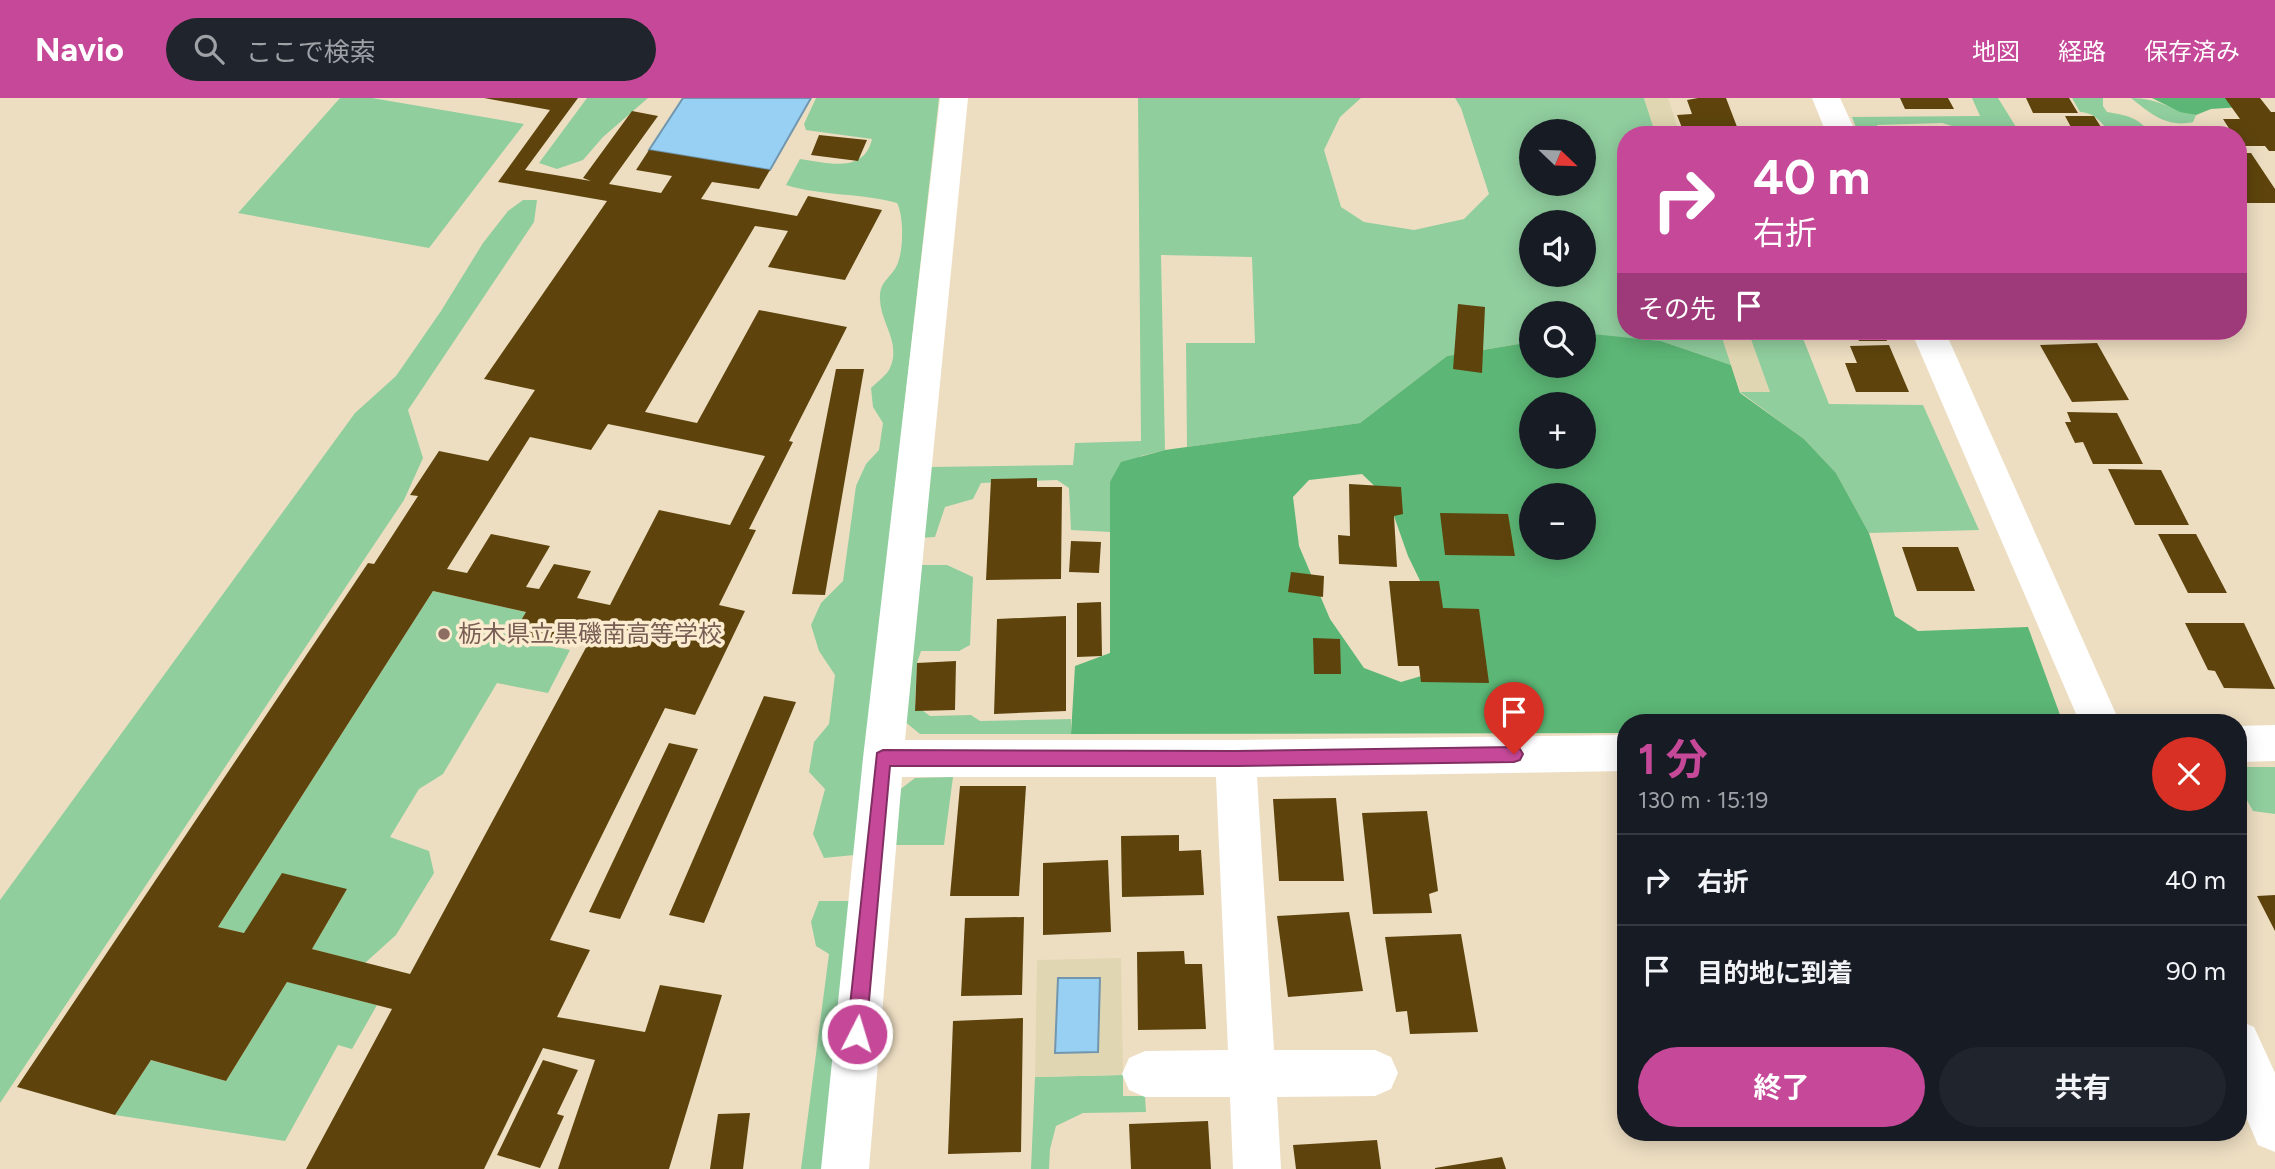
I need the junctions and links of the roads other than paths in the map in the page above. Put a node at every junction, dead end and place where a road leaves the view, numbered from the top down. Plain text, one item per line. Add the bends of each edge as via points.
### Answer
1 (954, 98) edge
2 (1826, 98) edge
3 (1838, 126) edge
4 (1932, 340) edge
5 (2096, 714) edge
6 (2275, 743) edge
7 (2247, 744) edge
8 (1617, 752) edge
9 (883, 758) junction
10 (1236, 759) junction
11 (2247, 1064) edge
12 (1252, 1073) junction
13 (1375, 1073) dead end
14 (1145, 1074) dead end
15 (2275, 1128) edge
16 (845, 1169) edge
17 (1257, 1169) edge

1 - 9 street
2 - 3 street
4 - 5 street
6 - 7 street
8 - 10 street
9 - 10 street
9 - 16 street
10 - 12 street
11 - 15 street
12 - 13 street
12 - 14 street
12 - 17 street

